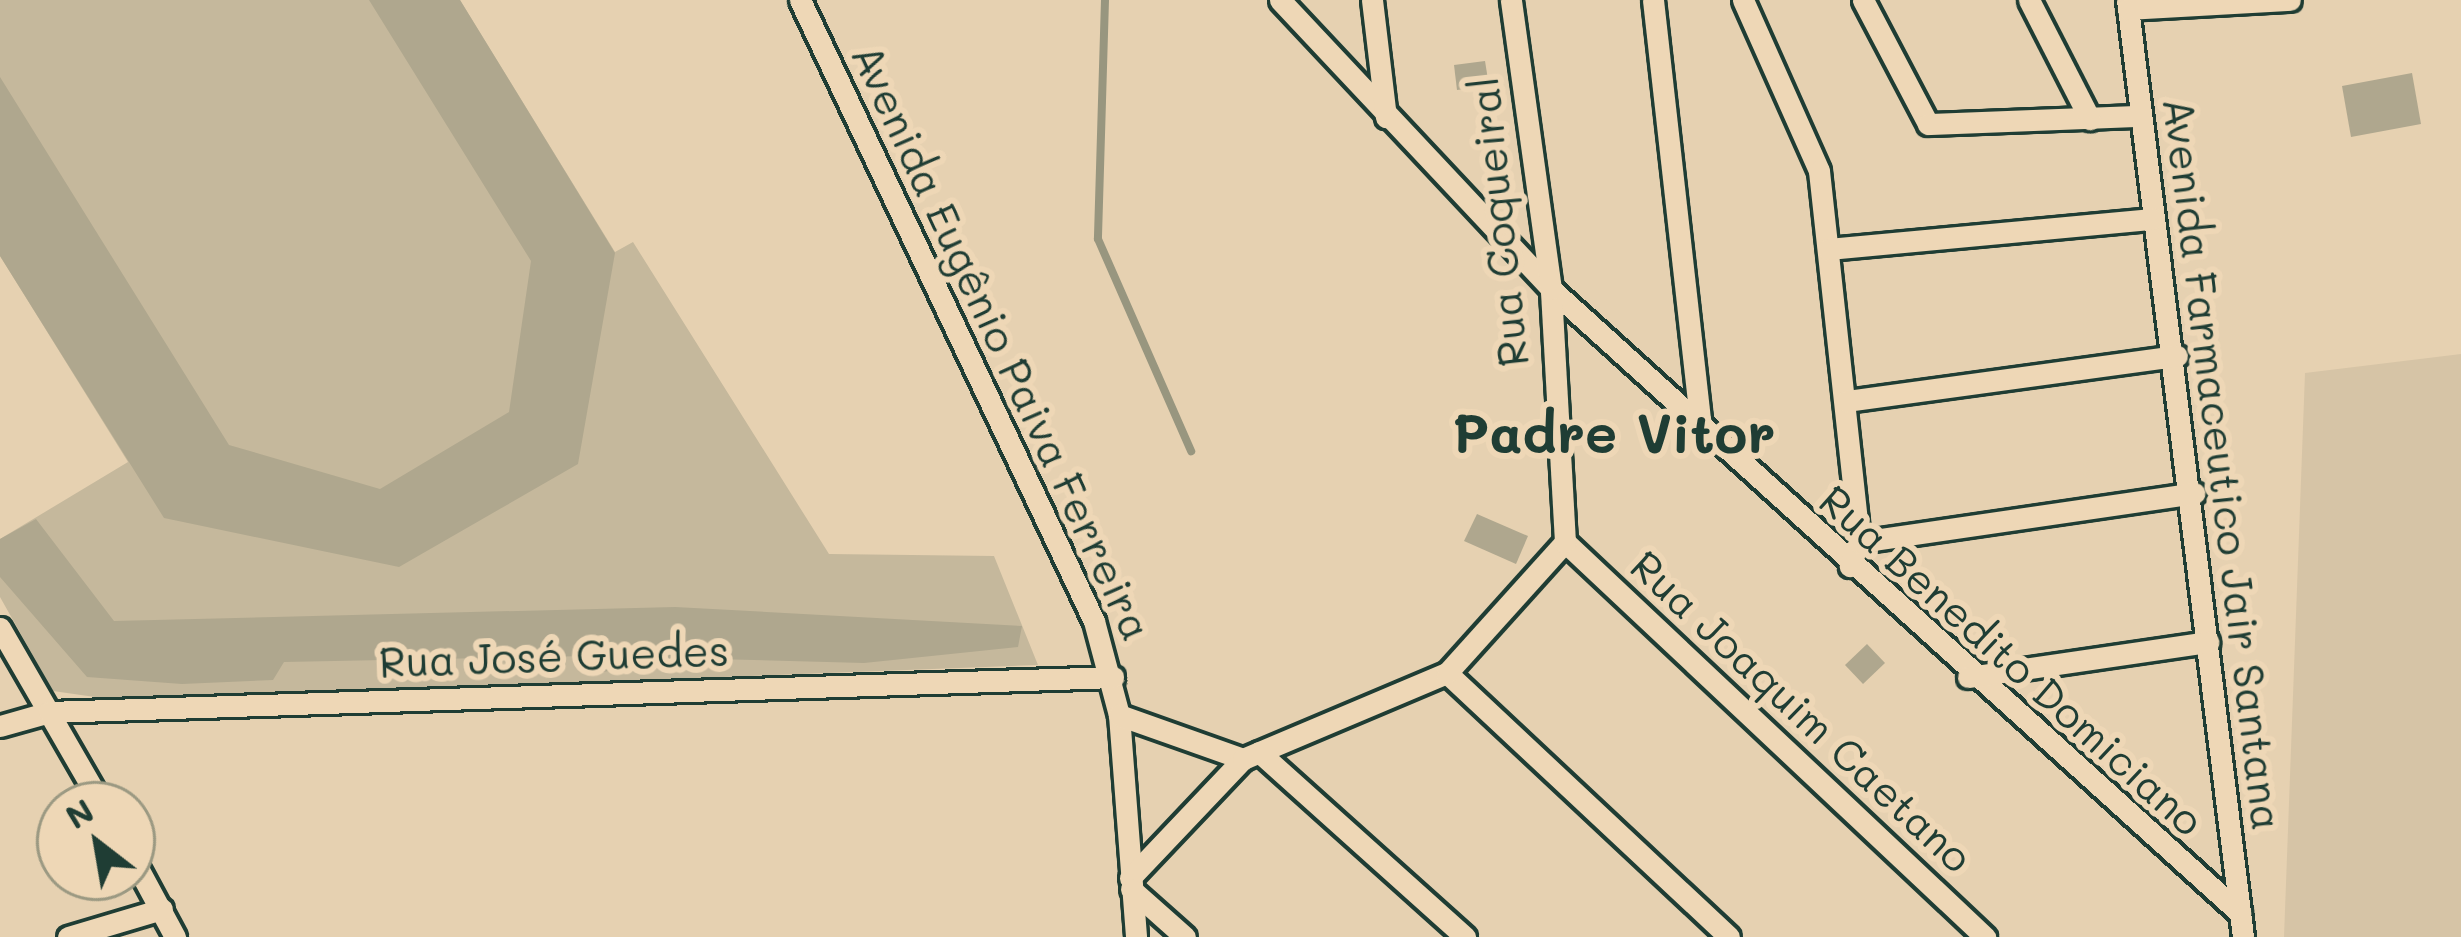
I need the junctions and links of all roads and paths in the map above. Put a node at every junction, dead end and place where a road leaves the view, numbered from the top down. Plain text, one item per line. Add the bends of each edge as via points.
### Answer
1 (800, 0) edge
2 (1280, 0) edge
3 (1372, 0) edge
4 (1511, 0) edge
5 (1653, 0) edge
6 (1744, 0) edge
7 (1863, 0) edge
8 (2030, 0) edge
9 (2290, 0) edge
10 (2127, 4) edge
11 (2138, 116) junction
12 (1386, 117) junction
13 (2090, 119) junction
14 (2153, 219) junction
15 (1828, 249) junction
16 (1551, 289) junction
17 (2176, 356) junction
18 (1846, 400) junction
19 (1702, 428) junction
20 (2194, 493) junction
21 (1565, 542) junction
22 (1858, 542) junction
23 (1850, 566) junction
24 (0, 628) edge
25 (2208, 642) junction
26 (1447, 673) junction
27 (1113, 676) junction
28 (1968, 677) junction
29 (49, 712) junction
30 (1119, 716) junction
31 (0, 726) edge
32 (1251, 755) junction
33 (88, 781) edge
34 (1131, 884) junction
35 (156, 899) edge
36 (162, 909) junction
37 (2240, 913) junction
38 (68, 937) edge
39 (176, 937) edge
40 (1136, 937) edge
41 (1186, 937) edge
42 (1465, 937) edge
43 (1730, 937) edge
44 (1985, 937) edge
45 (2242, 937) edge

1 - 27 street, Avenida Eugênio Paiva Ferreira
2 - 12 street, Rua Benedito Domiciano
3 - 12 street
4 - 16 street, Rua Coqueiral
5 - 19 street
6 - 15 street via 1812,142
7 - 13 street via 1928,124
8 - 13 street
9 - 10 street
10 - 11 street, Avenida Farmaceutico Jair Santana
11 - 13 street
11 - 14 street, Avenida Farmaceutico Jair Santana
12 - 16 street, Rua Benedito Domiciano
14 - 15 street
14 - 17 street, Avenida Farmaceutico Jair Santana
15 - 18 street
16 - 19 street, Rua Benedito Domiciano
16 - 21 street, Rua Coqueiral
17 - 18 street
17 - 20 street, Avenida Farmaceutico Jair Santana
18 - 22 street
19 - 23 street, Rua Benedito Domiciano
20 - 22 street
20 - 25 street, Avenida Farmaceutico Jair Santana
21 - 26 street
21 - 44 street, Rua Joaquim Caetano
22 - 23 street
23 - 28 street, Rua Benedito Domiciano
24 - 29 street
25 - 28 street
25 - 37 street, Avenida Farmaceutico Jair Santana
26 - 32 street
26 - 43 street
27 - 29 street, Rua José Guedes
27 - 30 street, Avenida Eugênio Paiva Ferreira
28 - 37 street, Rua Benedito Domiciano
29 - 31 street, Rua José Guedes
29 - 33 street
30 - 32 street
30 - 34 street, Avenida Eugênio Paiva Ferreira
32 - 34 street
32 - 42 street
34 - 40 street, Avenida Eugênio Paiva Ferreira
34 - 41 street
35 - 36 street
36 - 38 street
36 - 39 street
37 - 45 street, Avenida Farmaceutico Jair Santana

